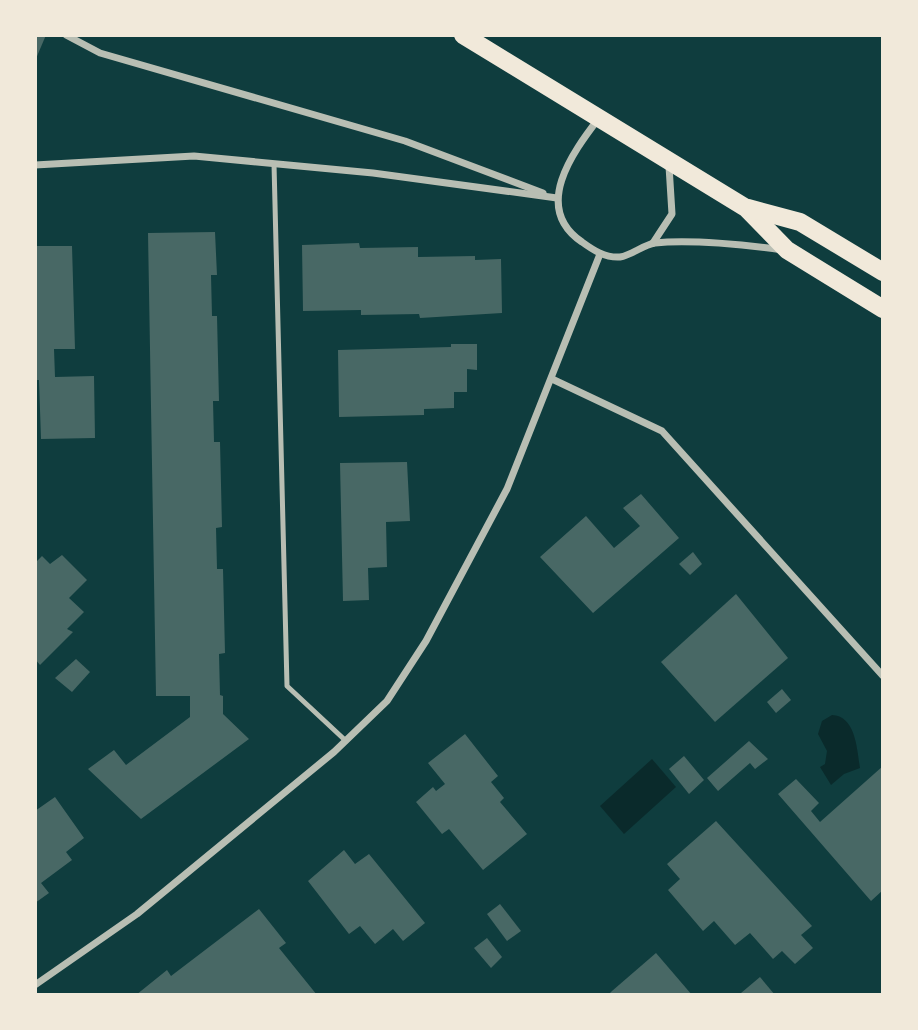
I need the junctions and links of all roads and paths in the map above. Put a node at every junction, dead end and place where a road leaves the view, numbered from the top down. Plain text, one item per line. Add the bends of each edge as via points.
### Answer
1 (66, 35) edge
2 (463, 35) edge
3 (599, 118) junction
4 (668, 159) junction
5 (274, 164) junction
6 (35, 165) edge
7 (557, 198) junction
8 (746, 208) junction
9 (653, 243) junction
10 (787, 250) junction
11 (600, 254) junction
12 (883, 272) edge
13 (883, 309) edge
14 (552, 379) junction
15 (883, 676) edge
16 (346, 741) junction
17 (35, 985) edge

1 - 7 street via 100,53 405,141
2 - 3 main road
3 - 4 main road
3 - 7 street via 572,157
4 - 8 main road
4 - 9 street via 672,214
5 - 6 street via 194,156
5 - 7 street
5 - 16 lane via 286,687
7 - 11 street via 568,233
8 - 10 main road
8 - 12 main road via 800,222
9 - 10 street
9 - 11 street via 621,257
10 - 13 main road
11 - 14 street
14 - 15 street via 662,431
14 - 16 street via 507,489 426,641 387,701
16 - 17 street via 137,914

